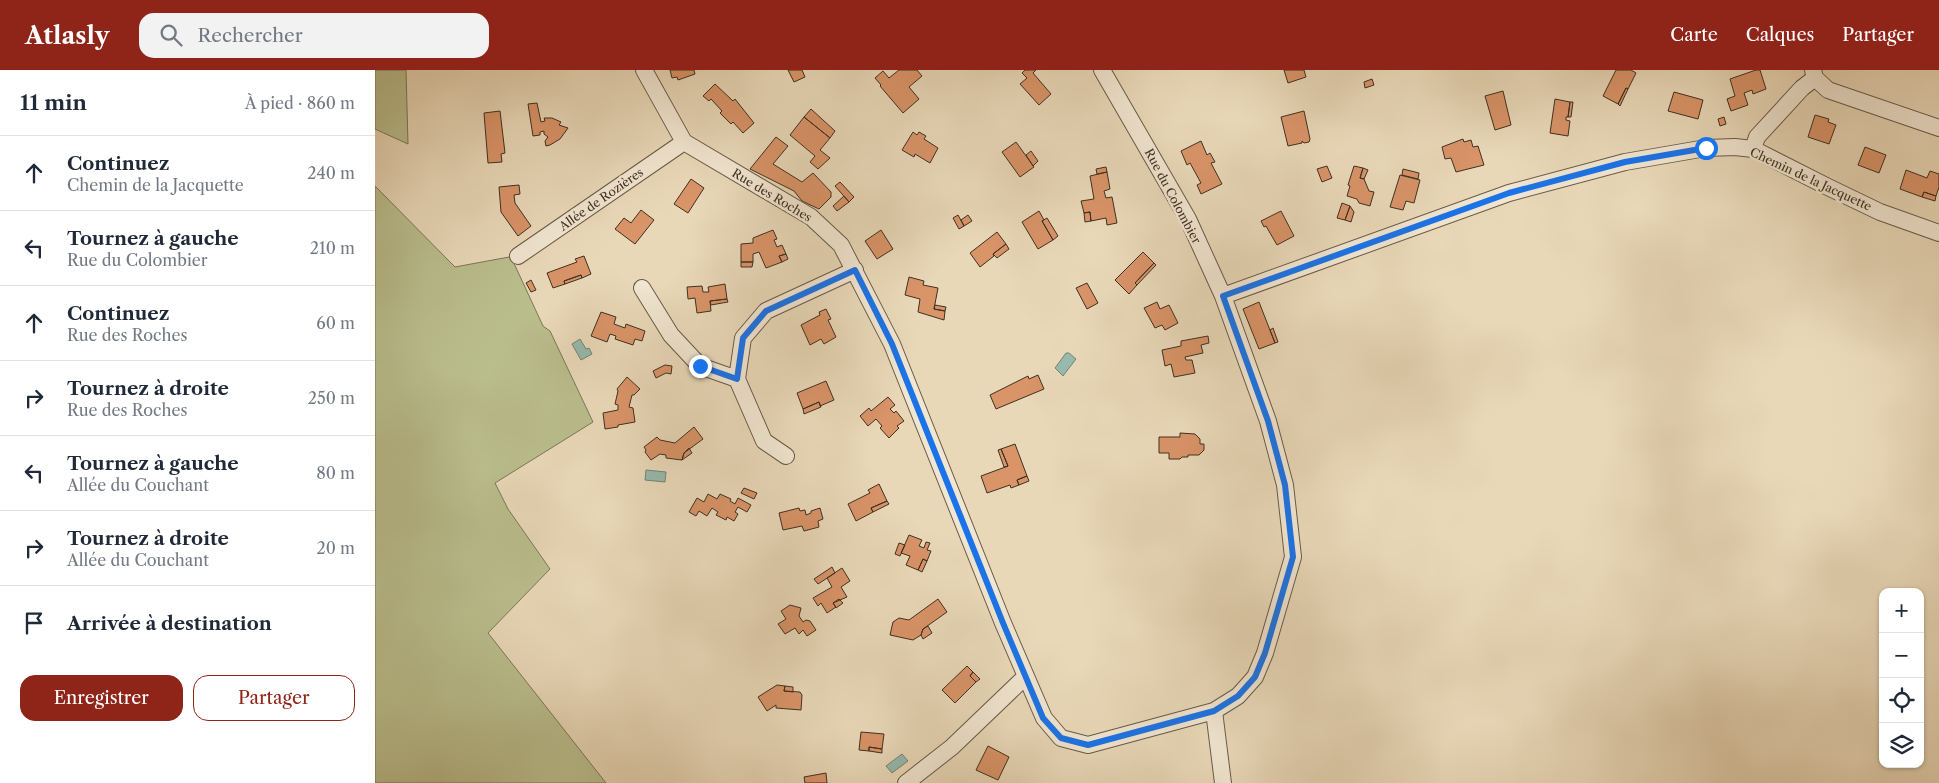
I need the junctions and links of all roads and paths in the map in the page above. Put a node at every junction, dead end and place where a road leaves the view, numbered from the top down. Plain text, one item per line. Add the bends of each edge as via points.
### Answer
1 (644, 70) edge
2 (1102, 70) edge
3 (1814, 74) edge
4 (1939, 128) edge
5 (683, 142) junction
6 (1753, 149) junction
7 (1939, 232) edge
8 (518, 256) dead end
9 (855, 270) junction
10 (642, 288) dead end
11 (1223, 296) junction
12 (737, 379) junction
13 (786, 456) dead end
14 (1025, 677) junction
15 (1214, 711) junction
16 (906, 783) edge
17 (1223, 783) edge

1 - 5 street
2 - 11 street, Rue du Colombier via 1188,219
3 - 4 street via 1828,90
3 - 6 street via 1757,137
5 - 8 street, Allée de Rozières
5 - 9 street, Rue des Roches via 811,217 841,245
6 - 7 street, Chemin de la Jacquette via 1880,212
6 - 11 street, Chemin de la Jacquette via 1706,148 1625,162 1509,193
9 - 12 street via 766,311 743,338
9 - 14 street, Rue des Roches via 892,344
10 - 12 street via 671,335 700,366
11 - 15 street, Rue du Colombier via 1276,448 1285,485 1293,557 1255,677 1238,696
12 - 13 street via 764,441
14 - 15 street, Rue des Roches via 1043,718 1061,738 1088,745
14 - 16 street via 952,748
15 - 17 street

